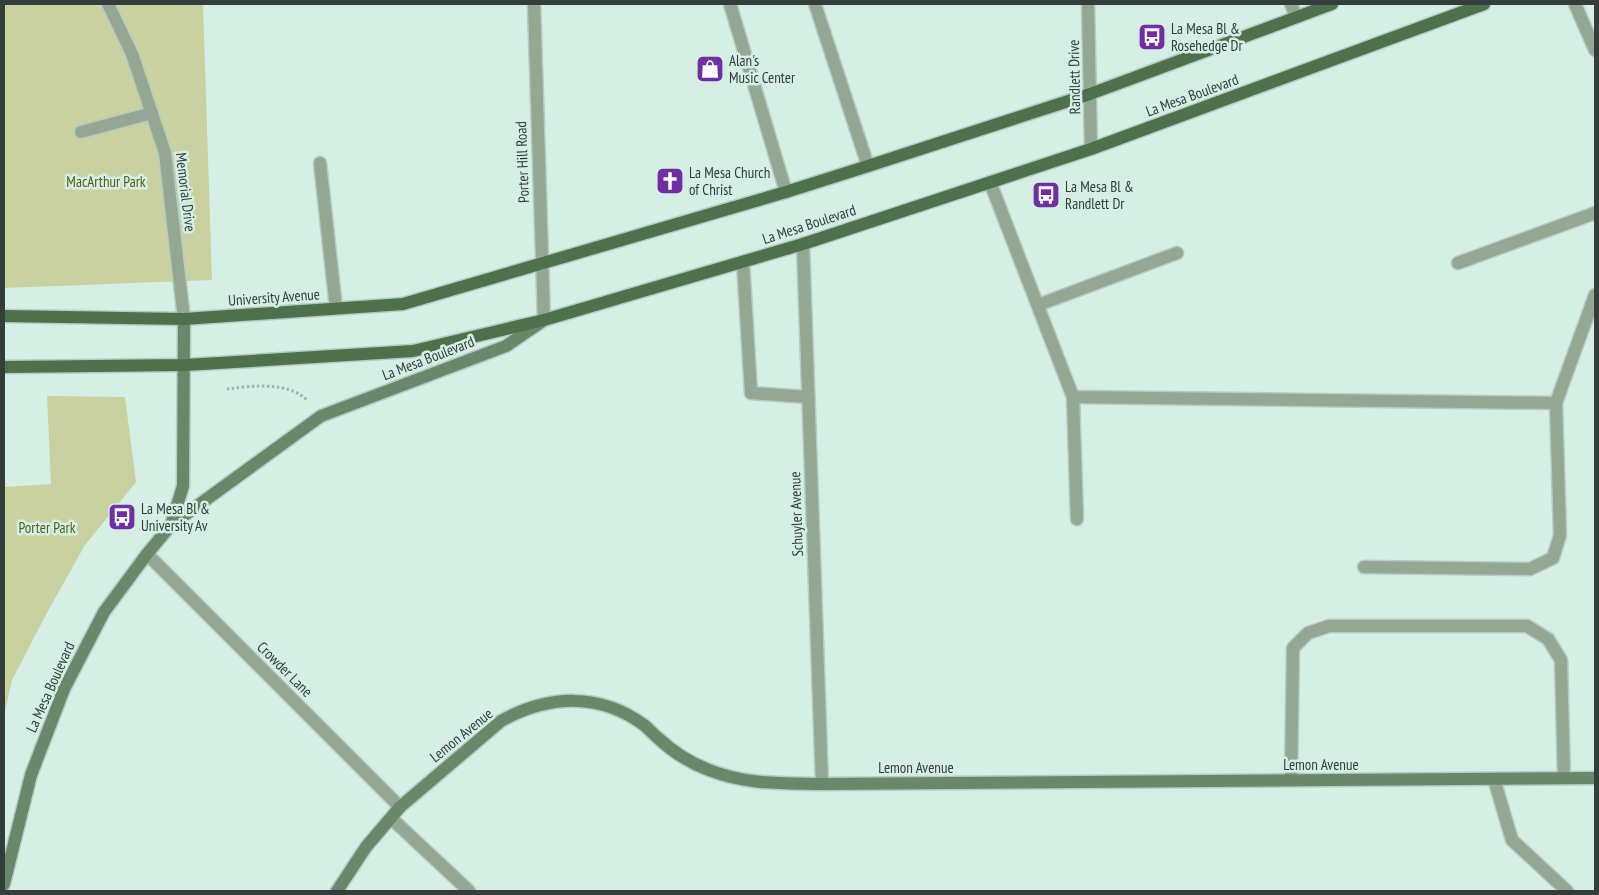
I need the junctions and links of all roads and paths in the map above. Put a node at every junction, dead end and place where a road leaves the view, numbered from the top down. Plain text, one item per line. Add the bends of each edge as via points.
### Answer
1 (108, 4) edge
2 (534, 4) edge
3 (730, 4) edge
4 (815, 4) edge
5 (1088, 4) edge
6 (1292, 4) edge
7 (1332, 4) edge
8 (1484, 4) edge
9 (1575, 4) edge
10 (1296, 17) junction
11 (1595, 50) edge
12 (1090, 94) junction
13 (152, 113) junction
14 (81, 132) dead end
15 (1091, 149) junction
16 (320, 163) dead end
17 (868, 166) junction
18 (990, 182) junction
19 (786, 192) junction
20 (1595, 213) edge
21 (803, 244) junction
22 (1178, 252) dead end
23 (743, 262) junction
24 (1458, 263) dead end
25 (542, 264) junction
26 (1595, 295) edge
27 (1038, 305) junction
28 (336, 308) junction
29 (4, 316) edge
30 (184, 319) junction
31 (544, 320) junction
32 (185, 365) junction
33 (4, 367) edge
34 (227, 389) dead end
35 (808, 397) junction
36 (1073, 397) junction
37 (309, 402) dead end
38 (1556, 403) junction
39 (1077, 519) dead end
40 (171, 525) junction
41 (147, 554) junction
42 (1364, 567) dead end
43 (1564, 778) junction
44 (1595, 778) edge
45 (1494, 779) junction
46 (1291, 780) junction
47 (822, 784) junction
48 (400, 807) junction
49 (391, 818) junction
50 (4, 884) edge
51 (337, 891) edge
52 (469, 891) edge
53 (1567, 891) edge

1 - 13 street, Memorial Drive via 132,54
2 - 25 street, Porter Hill Road
3 - 19 street
4 - 17 street
5 - 12 street, Randlett Drive
6 - 10 street
7 - 10 main road
8 - 15 main road, La Mesa Boulevard
9 - 11 street
10 - 12 main road
12 - 15 street, Randlett Drive
12 - 17 main road
13 - 14 street
13 - 30 street, Memorial Drive via 165,153
15 - 18 main road, La Mesa Boulevard
16 - 28 street
17 - 19 main road
18 - 21 main road, La Mesa Boulevard
18 - 27 street
19 - 25 main road
20 - 24 street
21 - 23 main road, La Mesa Boulevard
21 - 35 street, Schuyler Avenue
22 - 27 street
23 - 31 main road, La Mesa Boulevard
23 - 35 street via 751,393
25 - 28 main road, University Avenue via 404,304
25 - 31 street, Porter Hill Road
26 - 38 street
27 - 36 street
28 - 30 main road, University Avenue
29 - 30 main road, University Avenue
30 - 32 main road, Memorial Drive
31 - 32 main road via 413,351
31 - 40 main road, La Mesa Boulevard via 506,346 321,416
32 - 33 main road
32 - 40 main road, La Mesa Boulevard via 183,486
34 - 37 path via 283,388
35 - 47 street, Schuyler Avenue
36 - 38 street
36 - 39 street
38 - 42 street via 1560,535 1553,558 1530,569
40 - 41 main road, La Mesa Boulevard
41 - 48 street, Crowder Lane
41 - 50 main road, La Mesa Boulevard via 104,612 64,689 31,774
43 - 44 main road, Lemon Avenue
43 - 45 main road, Lemon Avenue
43 - 46 street via 1561,660 1548,639 1527,626 1329,626 1308,633 1294,648
45 - 46 main road, Lemon Avenue
45 - 53 street via 1512,840
46 - 47 main road, Lemon Avenue
47 - 48 main road, Lemon Avenue via 753,782 708,770 672,750 628,715 590,702 571,701 526,709 502,722
48 - 49 main road, Lemon Avenue
49 - 51 main road, Lemon Avenue via 366,847
49 - 52 street

